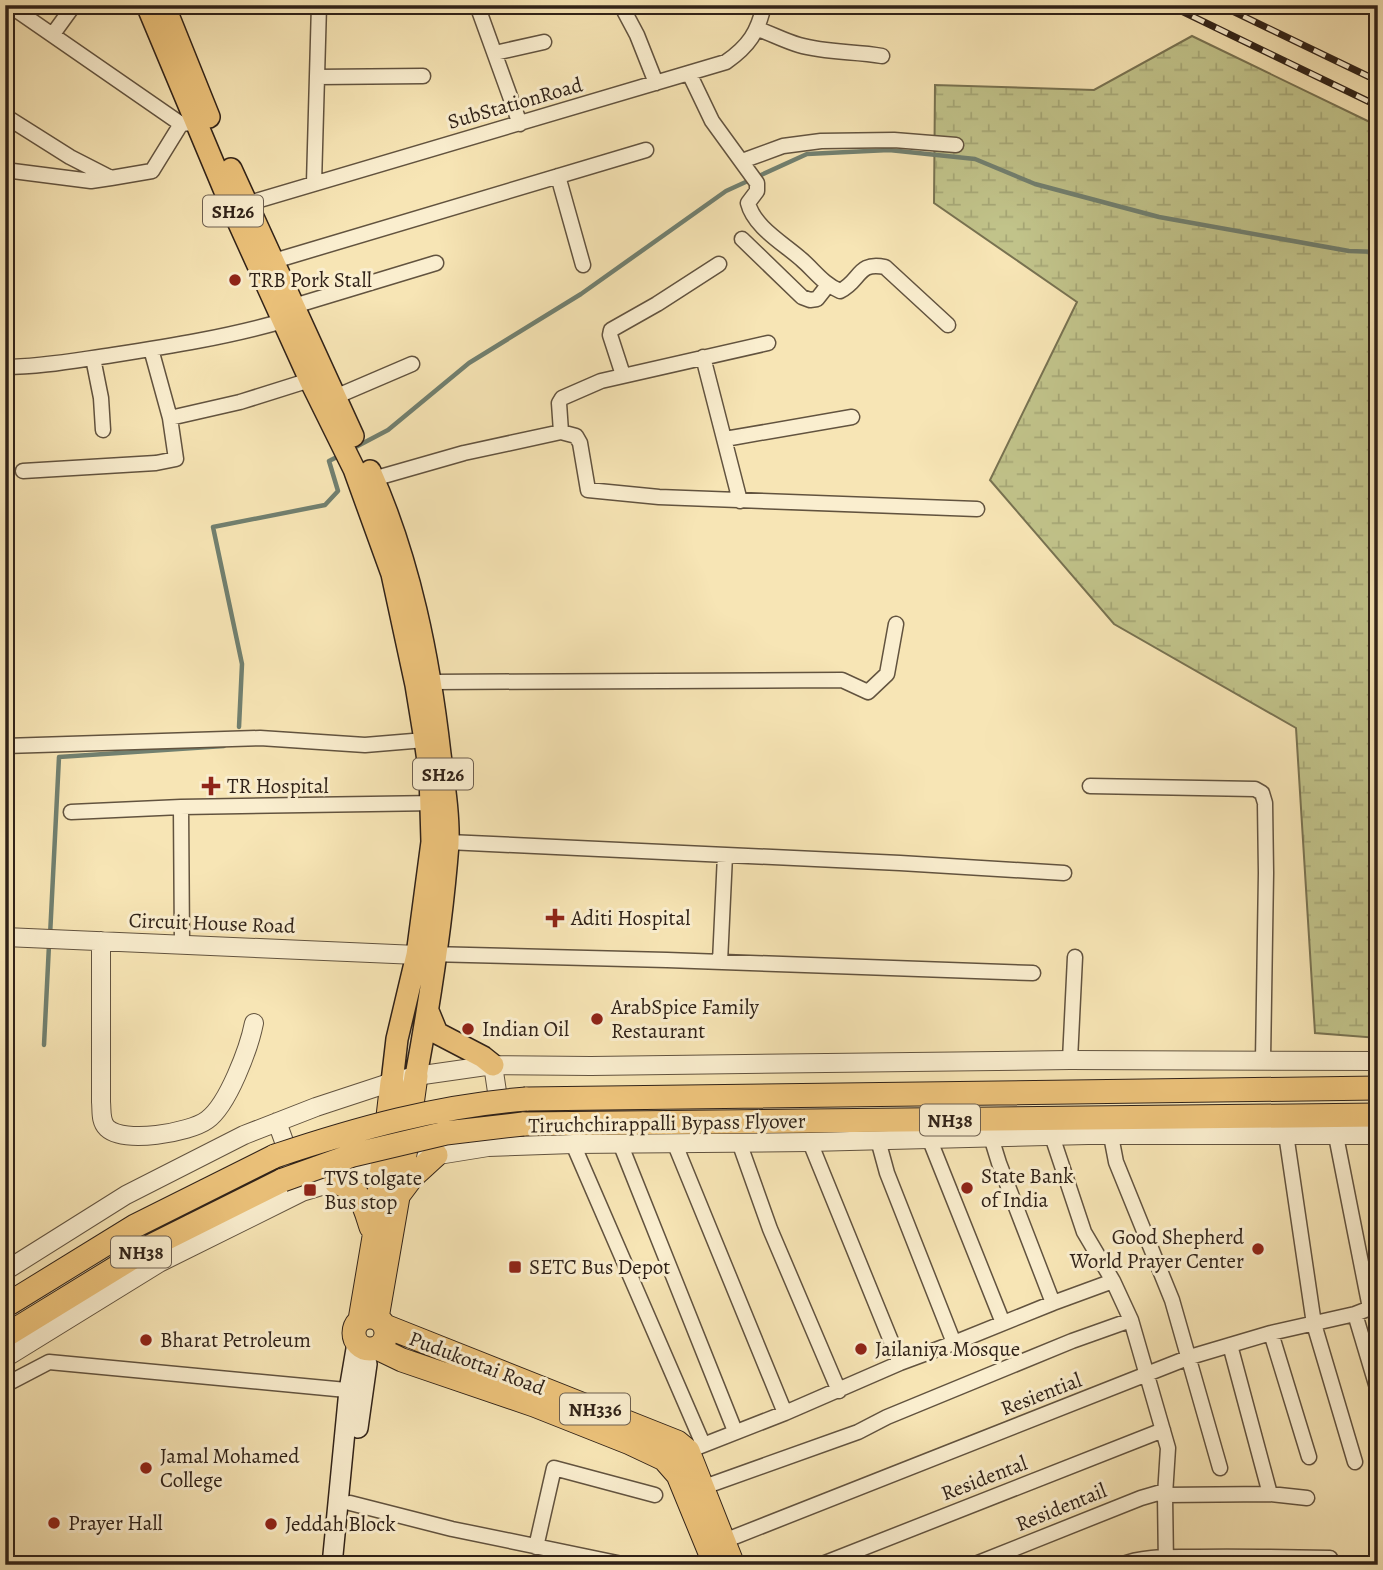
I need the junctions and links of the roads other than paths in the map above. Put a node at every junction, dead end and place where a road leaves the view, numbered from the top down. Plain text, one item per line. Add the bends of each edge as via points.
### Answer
1 (9, 5) edge
2 (74, 5) edge
3 (147, 5) edge
4 (164, 5) edge
5 (319, 5) edge
6 (477, 5) edge
7 (621, 5) edge
8 (764, 5) edge
9 (758, 29) junction
10 (53, 34) junction
11 (544, 42) dead end
12 (495, 53) junction
13 (882, 56) dead end
14 (689, 73) junction
15 (423, 76) dead end
16 (317, 77) junction
17 (656, 83) junction
18 (5, 116) edge
19 (196, 122) junction
20 (520, 124) junction
21 (956, 145) dead end
22 (646, 150) dead end
23 (744, 164) junction
24 (5, 170) edge
25 (558, 176) junction
26 (111, 178) junction
27 (314, 183) junction
28 (246, 204) junction
29 (742, 239) dead end
30 (274, 261) junction
31 (436, 264) dead end
32 (719, 264) dead end
33 (583, 265) dead end
34 (828, 285) junction
35 (289, 314) junction
36 (947, 325) dead end
37 (768, 343) dead end
38 (151, 349) junction
39 (703, 357) junction
40 (93, 358) junction
41 (412, 364) dead end
42 (5, 367) edge
43 (623, 375) junction
44 (310, 380) junction
45 (332, 407) junction
46 (852, 417) dead end
47 (170, 418) junction
48 (103, 430) dead end
49 (561, 432) junction
50 (724, 439) junction
51 (23, 471) dead end
52 (364, 475) junction
53 (740, 501) junction
54 (977, 509) dead end
55 (896, 624) dead end
56 (432, 682) junction
57 (425, 740) junction
58 (5, 746) edge
59 (1090, 786) dead end
60 (438, 803) junction
61 (181, 807) junction
62 (71, 813) dead end
63 (448, 842) junction
64 (725, 855) junction
65 (1064, 873) dead end
66 (5, 937) edge
67 (102, 941) junction
68 (182, 945) junction
69 (426, 954) junction
70 (1076, 957) dead end
71 (720, 962) junction
72 (1033, 973) dead end
73 (428, 1011) junction
74 (254, 1023) dead end
75 (1070, 1060) junction
76 (1263, 1060) junction
77 (1378, 1061) edge
78 (493, 1065) junction
79 (415, 1076) junction
80 (392, 1082) junction
81 (1378, 1088) edge
82 (1378, 1115) edge
83 (277, 1122) junction
84 (1286, 1135) junction
85 (1378, 1135) edge
86 (1052, 1136) junction
87 (1111, 1136) junction
88 (1336, 1136) junction
89 (991, 1137) junction
90 (929, 1138) junction
91 (878, 1140) junction
92 (674, 1142) junction
93 (739, 1142) junction
94 (810, 1142) junction
95 (620, 1143) junction
96 (573, 1144) junction
97 (506, 1146) junction
98 (436, 1155) junction
99 (393, 1165) junction
100 (336, 1182) junction
101 (302, 1192) junction
102 (397, 1196) junction
103 (374, 1237) junction
104 (5, 1271) edge
105 (376, 1275) junction
106 (1113, 1281) junction
107 (1052, 1303) junction
108 (5, 1306) edge
109 (1374, 1306) edge
110 (1355, 1314) junction
111 (1131, 1320) junction
112 (374, 1321) junction
113 (1003, 1323) junction
114 (1314, 1324) junction
115 (1271, 1333) junction
116 (5, 1336) edge
117 (954, 1343) junction
118 (1230, 1345) junction
119 (368, 1347) junction
120 (1190, 1357) junction
121 (5, 1359) edge
122 (900, 1363) junction
123 (1146, 1375) junction
124 (5, 1385) edge
125 (356, 1391) junction
126 (839, 1391) junction
127 (1378, 1391) edge
128 (785, 1413) junction
129 (1163, 1430) junction
130 (735, 1432) junction
131 (696, 1447) junction
132 (1309, 1457) dead end
133 (1354, 1462) dead end
134 (1220, 1468) dead end
135 (704, 1487) junction
136 (1165, 1493) junction
137 (1270, 1494) junction
138 (655, 1495) dead end
139 (1307, 1498) dead end
140 (350, 1503) junction
141 (724, 1541) junction
142 (536, 1547) junction
143 (1378, 1553) edge
144 (1330, 1558) dead end
145 (338, 1559) edge
146 (1166, 1561) edge
147 (626, 1565) edge
148 (715, 1565) edge
149 (733, 1565) edge
150 (820, 1565) edge
151 (973, 1565) edge
152 (1121, 1565) edge
153 (1376, 1565) edge

1 - 10 street
2 - 10 street
3 - 19 main road, SH26
4 - 19 main road, SH26
5 - 16 street
6 - 12 street
7 - 17 street
8 - 9 street, SubStationRoad
9 - 13 street via 799,45
9 - 14 street, SubStationRoad via 752,41 726,62
10 - 19 street
11 - 12 street
12 - 20 street
14 - 17 street, SubStationRoad
14 - 23 street via 712,121
15 - 16 street
16 - 27 street
17 - 20 street, SubStationRoad
18 - 26 street
19 - 26 street via 152,172
19 - 28 main road, SH26
19 - 35 main road, SH26
20 - 27 street, SubStationRoad
21 - 23 street via 821,141 783,146
22 - 25 street
23 - 34 street via 757,184 748,203 751,212
24 - 26 street via 92,181
25 - 30 street
25 - 33 street
27 - 28 street, SubStationRoad
28 - 30 main road, SH26
29 - 34 street via 802,296 817,299
30 - 35 main road, SH26
31 - 35 street
32 - 43 street via 611,330
34 - 36 street via 840,291 866,266 885,267
35 - 38 street via 230,336
35 - 44 main road, SH26
35 - 45 main road, SH26
37 - 39 street
38 - 40 street
38 - 47 street
39 - 43 street
39 - 50 street
40 - 42 street
40 - 48 street
41 - 45 street
43 - 49 street via 562,398
44 - 45 main road, SH26
44 - 47 street
45 - 52 main road, SH26
46 - 50 street
47 - 51 street via 176,459
49 - 52 street
49 - 53 street via 576,436 580,443 588,490
50 - 53 street
52 - 56 main road, SH26 via 407,569
52 - 57 main road, SH26 via 392,573
53 - 54 street
55 - 56 street via 887,674 868,692 842,680
56 - 60 main road, SH26
57 - 58 street via 365,746 260,738
57 - 60 main road, SH26
59 - 76 street via 1255,789 1262,793 1266,873
60 - 61 street
60 - 63 main road, SH26
60 - 69 main road, SH26
61 - 62 street
61 - 68 street
63 - 64 street
63 - 69 main road, SH26
64 - 65 street
64 - 71 street
66 - 67 street, Circuit House Road
67 - 68 street, Circuit House Road
67 - 74 street via 101,1102 102,1121 109,1130 165,1135 207,1120 219,1108 249,1048
68 - 69 street, Circuit House Road
69 - 71 street
69 - 73 main road, SH26
69 - 80 main road, SH26 via 397,1039
70 - 75 street
71 - 72 street
73 - 78 main road via 437,1033
73 - 79 main road, SH26
75 - 76 street
75 - 78 street
76 - 77 street
78 - 79 street
78 - 97 street
79 - 80 street
79 - 99 highway, Pudukottai Road
80 - 83 street
80 - 99 highway, Pudukottai Road
81 - 108 highway, Tiruchchirappalli Bypass Flyover / NH38, bridge via 526,1099 442,1109 349,1131 275,1156 135,1226
82 - 116 highway, Tiruchchirappalli Bypass Flyover / NH38, bridge via 523,1124 446,1133 353,1155 283,1180 153,1245
83 - 101 street
83 - 104 street via 126,1195
84 - 87 street
84 - 88 street
84 - 114 street
85 - 88 street
86 - 87 street
86 - 89 street
86 - 106 street via 1084,1232
87 - 120 street via 1116,1162
88 - 109 street
89 - 90 street
89 - 107 street
90 - 91 street
90 - 113 street
91 - 94 street
91 - 117 street
92 - 93 street
92 - 95 street
92 - 128 street
93 - 94 street
93 - 126 street via 770,1229
94 - 122 street
95 - 96 street
95 - 130 street
96 - 97 street
96 - 131 street
97 - 98 street
98 - 99 street
98 - 102 highway
99 - 100 street
99 - 102 highway, Pudukottai Road
99 - 103 highway, Pudukottai Road
100 - 101 street
100 - 103 highway via 352,1188 362,1199
101 - 121 street via 159,1263
102 - 105 highway, Pudukottai Road
103 - 105 highway, Pudukottai Road
105 - 112 highway, Pudukottai Road
106 - 107 street
106 - 111 street
107 - 113 street
109 - 110 street, Resiential
110 - 114 street, Resiential
110 - 127 street
111 - 123 street
111 - 135 street via 858,1432
112 - 119 highway, Pudukottai Road via 385,1341
112 - 131 highway, Pudukottai Road / NH336
113 - 117 street
114 - 115 street, Resiential
114 - 133 street
115 - 118 street, Resiential
115 - 132 street
117 - 122 street
118 - 120 street, Resiential
118 - 137 street
119 - 125 main road
119 - 148 highway, NH336 via 534,1405 664,1459 678,1475
120 - 123 street, Resiential
120 - 134 street
122 - 126 street
123 - 129 street
123 - 141 street, Resiential
124 - 125 street via 48,1362
125 - 140 main road
125 - 145 main road
126 - 128 street
128 - 130 street
129 - 136 street via 1168,1448
129 - 150 street, Residental
130 - 131 street
131 - 135 highway
135 - 141 highway
136 - 137 street, Residentail
136 - 146 street
136 - 151 street, Residentail
137 - 139 street, Residentail
138 - 142 street via 554,1468
140 - 142 street
140 - 145 main road
141 - 149 highway
142 - 147 street
143 - 153 street
144 - 146 street via 1238,1556
146 - 152 street

